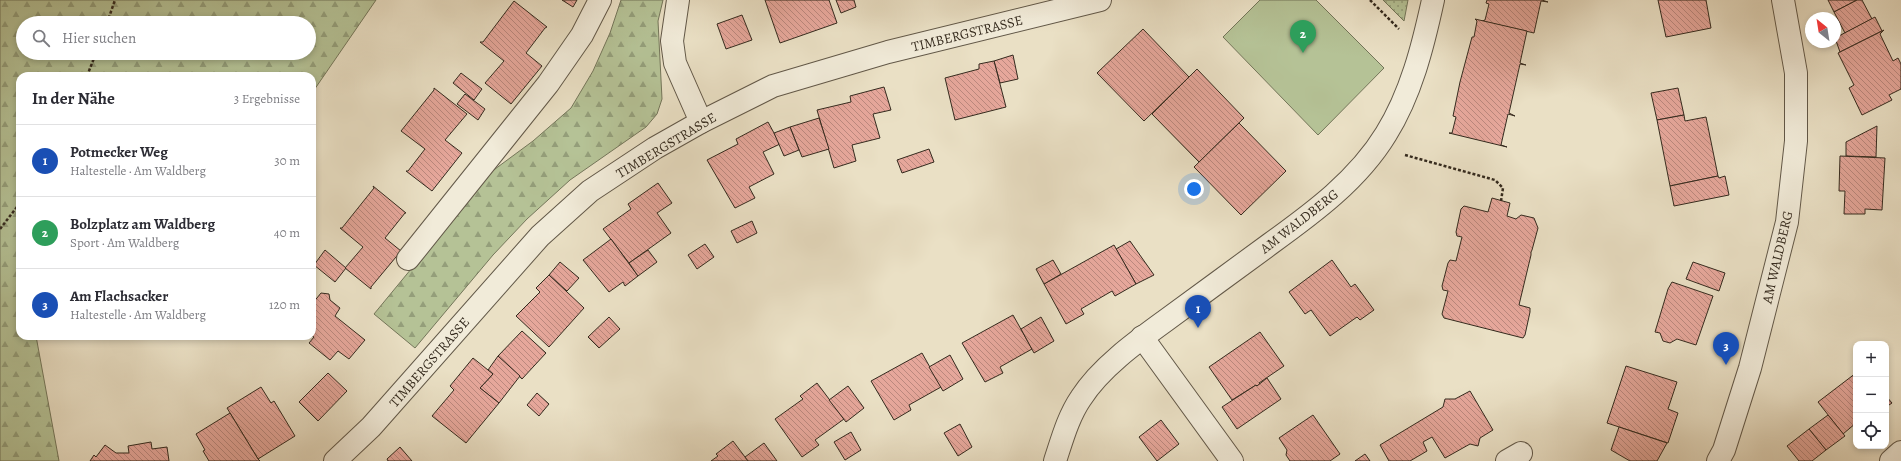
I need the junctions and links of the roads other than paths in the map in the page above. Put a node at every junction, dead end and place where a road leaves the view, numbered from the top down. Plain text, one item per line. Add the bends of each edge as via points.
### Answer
1 (600, 0) edge
2 (678, 0) edge
3 (1100, 0) edge
4 (1433, 0) edge
5 (1782, 0) edge
6 (702, 122) junction
7 (408, 259) dead end
8 (1142, 337) junction
9 (1901, 452) edge
10 (335, 461) edge
11 (1055, 461) edge
12 (1232, 461) edge
13 (1718, 461) edge
14 (1891, 461) edge

1 - 7 street via 582,35 548,84
2 - 6 street via 672,41 675,62
3 - 6 street, TIMBERGSTRASSE via 888,52 773,86
4 - 8 street, AM WALDBERG via 1421,50 1407,91 1387,134 1350,179 1319,208
5 - 13 street, AM WALDBERG via 1796,73 1796,141 1787,222 1750,368 1724,450
6 - 10 street, TIMBERGSTRASSE via 655,148 590,191 540,236 371,428
8 - 11 street, AM WALDBERG via 1094,381 1080,399 1068,422
8 - 12 street
9 - 14 street

